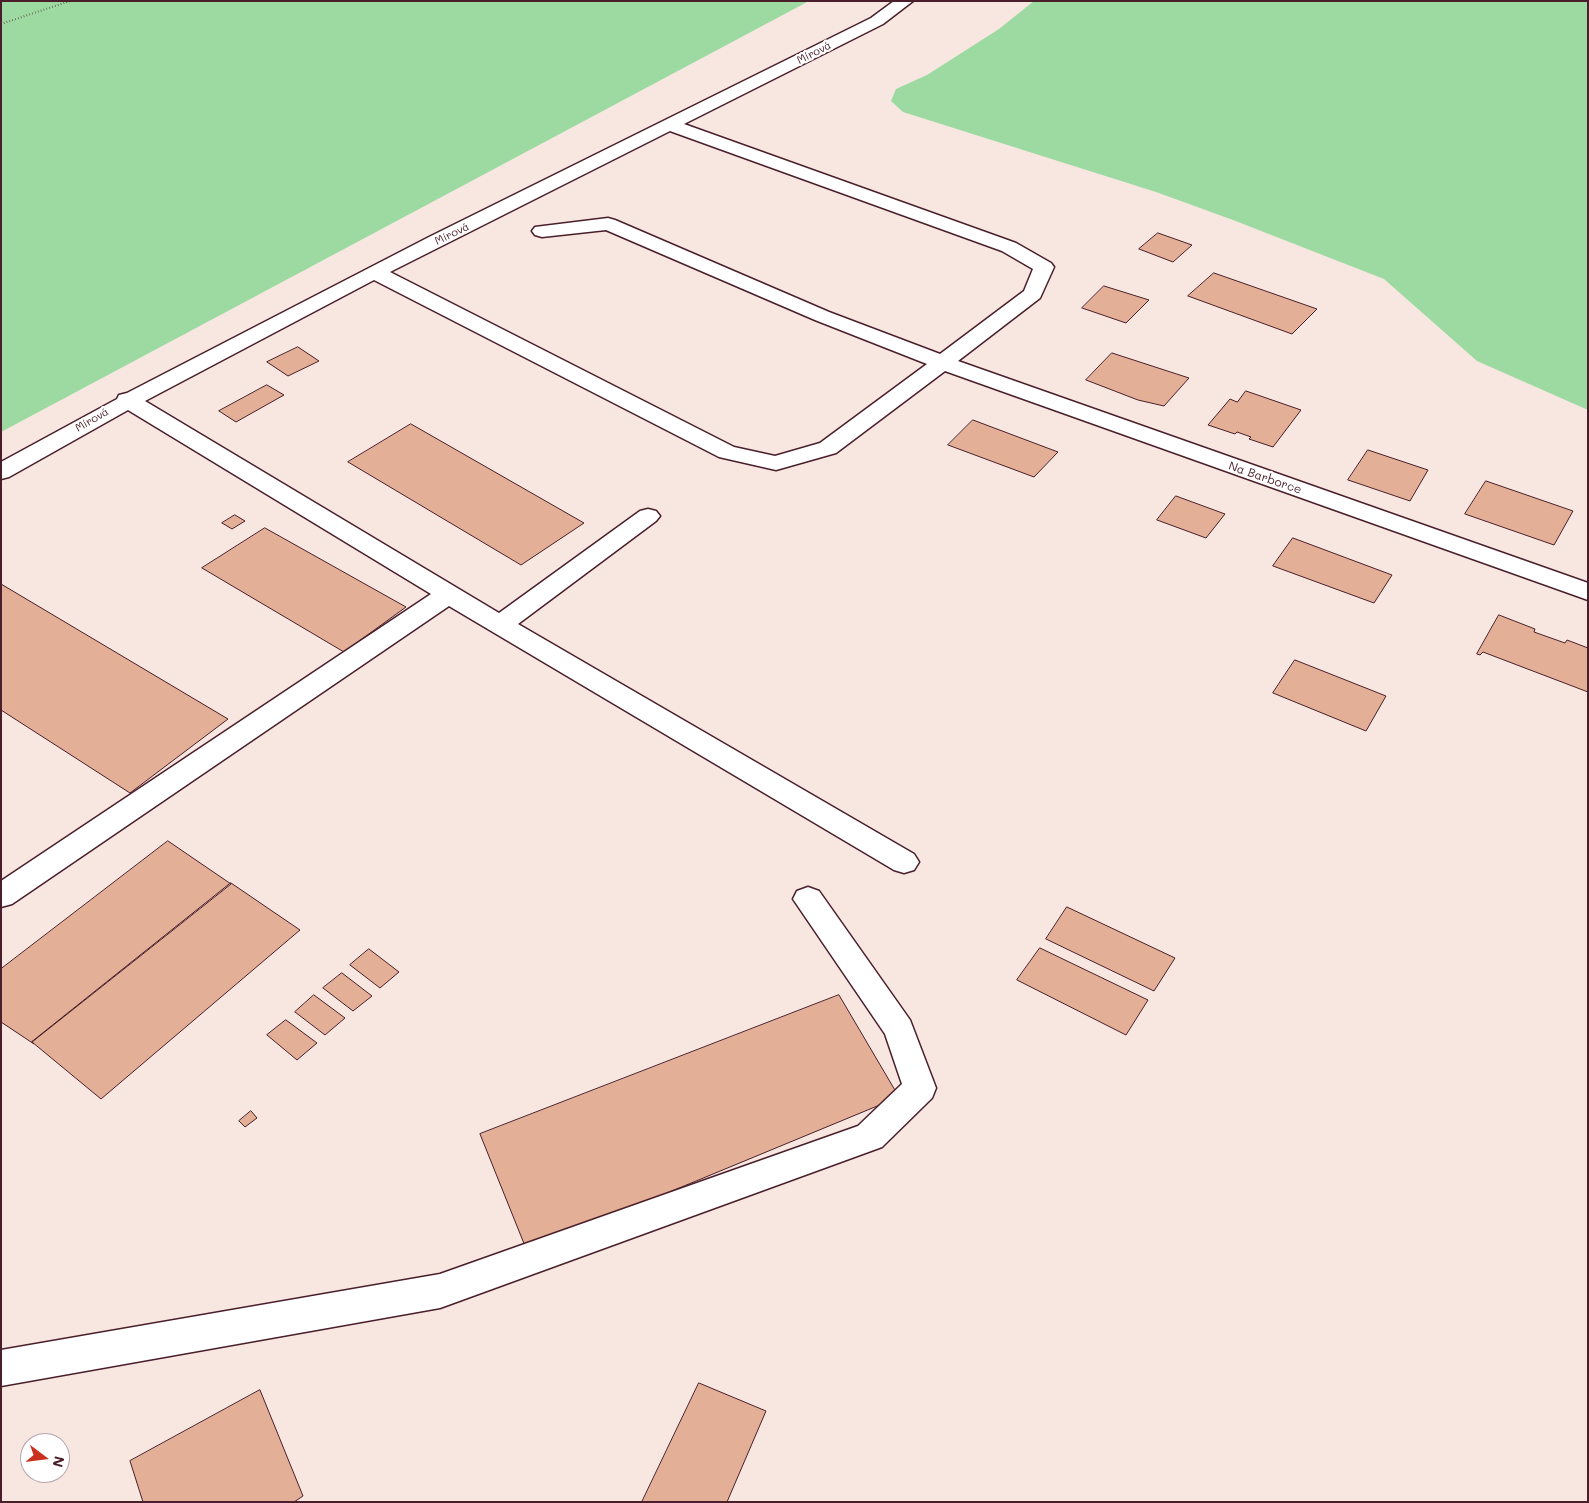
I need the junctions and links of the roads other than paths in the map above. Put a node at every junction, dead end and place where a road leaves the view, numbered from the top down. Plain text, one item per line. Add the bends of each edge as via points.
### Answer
1 (905, 1) edge
2 (670, 126) junction
3 (542, 231) dead end
4 (376, 272) junction
5 (943, 362) junction
6 (127, 400) junction
7 (1, 472) edge
8 (648, 516) dead end
9 (1588, 592) edge
10 (449, 594) junction
11 (500, 625) junction
12 (904, 862) dead end
13 (1, 896) edge
14 (808, 899) dead end
15 (1, 1368) edge

1 - 2 street, Mírová via 877,21
2 - 4 street, Mírová
2 - 5 street via 1009,247 1044,267 1034,294
3 - 5 street, Na Barborce via 608,224 822,316
4 - 5 street via 727,452 776,463 828,448
4 - 6 street, Mírová
5 - 9 street, Na Barborce
6 - 7 street, Mírová
6 - 10 street
8 - 11 street
10 - 11 street
10 - 13 street
11 - 12 street
14 - 15 street via 899,1029 920,1088 870,1138 440,1291

